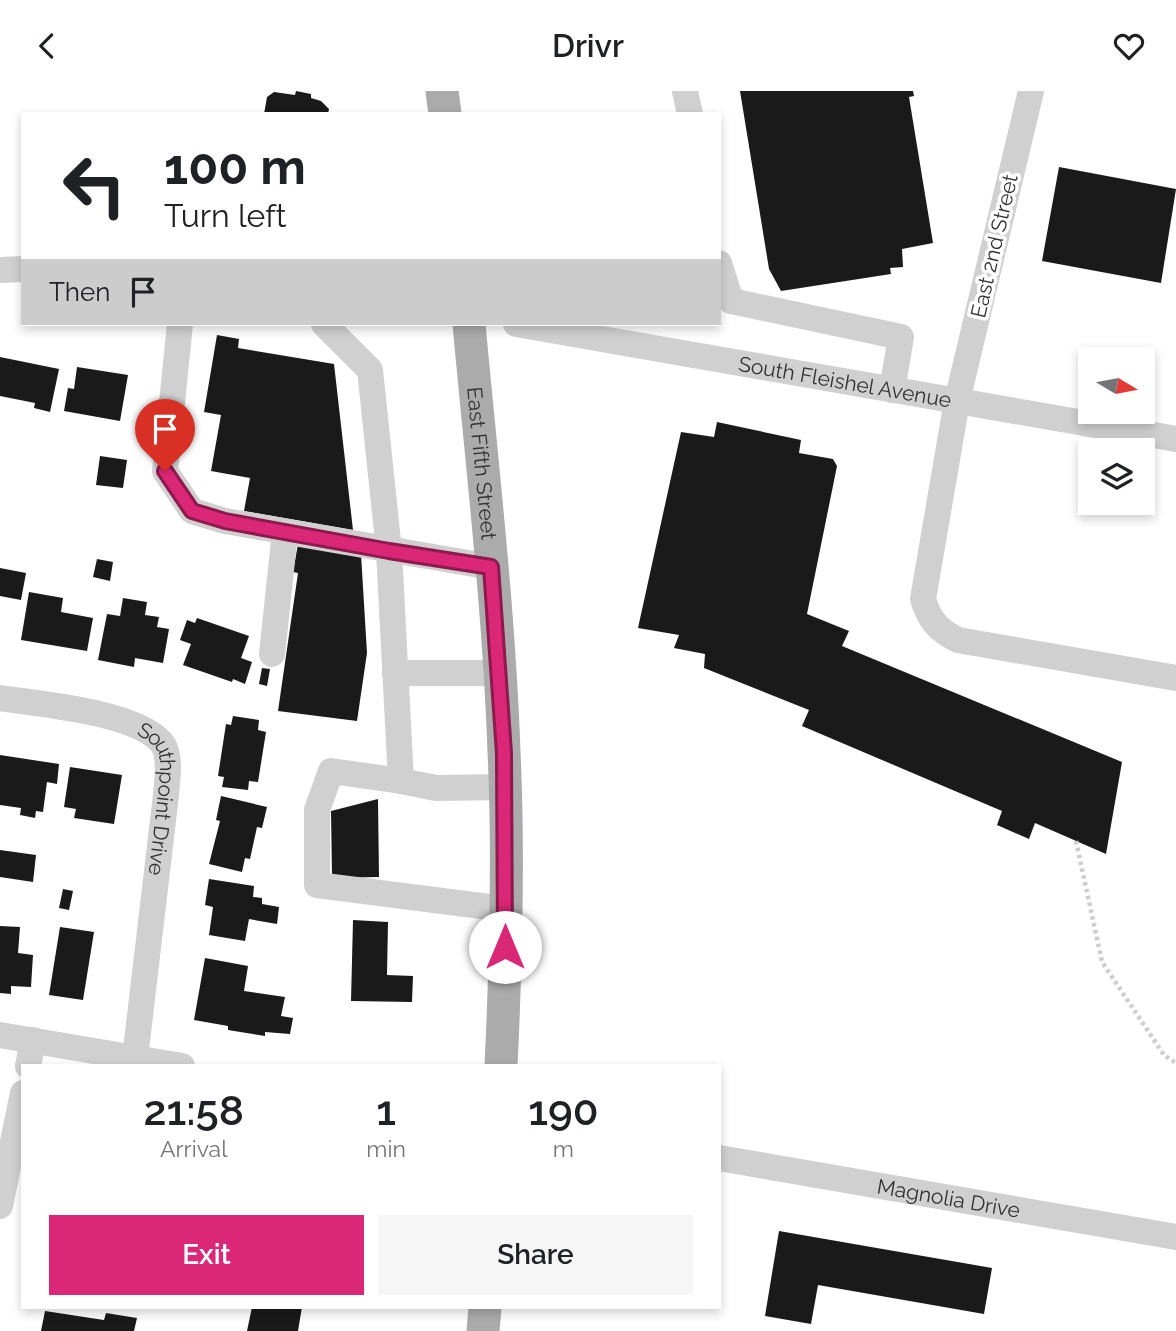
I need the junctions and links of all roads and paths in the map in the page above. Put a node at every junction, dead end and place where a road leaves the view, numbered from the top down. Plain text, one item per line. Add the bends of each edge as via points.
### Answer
1 (442, 91) edge
2 (685, 91) edge
3 (1031, 91) edge
4 (445, 112) edge
5 (690, 112) edge
6 (21, 269) edge
7 (0, 270) edge
8 (721, 275) edge
9 (725, 300) edge
10 (180, 326) edge
11 (326, 326) edge
12 (469, 326) edge
13 (541, 326) edge
14 (590, 330) edge
15 (892, 390) junction
16 (957, 401) junction
17 (1176, 439) edge
18 (285, 532) junction
19 (389, 551) junction
20 (491, 567) junction
21 (272, 653) dead end
22 (395, 673) junction
23 (499, 673) junction
24 (1176, 678) edge
25 (0, 698) edge
26 (401, 781) junction
27 (505, 787) junction
28 (1076, 841) dead end
29 (505, 909) junction
30 (0, 1035) edge
31 (31, 1053) edge
32 (135, 1058) junction
33 (1176, 1063) edge
34 (170, 1064) edge
35 (501, 1064) edge
36 (21, 1104) edge
37 (721, 1158) edge
38 (0, 1206) edge
39 (1176, 1237) edge
40 (485, 1309) edge
41 (483, 1331) edge

1 - 4 main road
2 - 5 street
3 - 16 street, East 2nd Street
6 - 7 street
8 - 9 street
9 - 15 street via 901,337
10 - 18 street via 165,471 192,511
11 - 19 street via 370,370
12 - 20 main road, East Fifth Street
13 - 14 street, South Fleishel Avenue
14 - 15 street, South Fleishel Avenue
15 - 16 street, South Fleishel Avenue
16 - 17 street, South Fleishel Avenue
16 - 24 street, East 2nd Street via 923,587 927,613 934,624 958,640
18 - 19 street
18 - 21 street
19 - 20 street
19 - 22 street
20 - 23 main road, East Fifth Street
22 - 23 street
22 - 26 street
23 - 27 main road, East Fifth Street
25 - 32 street, Southpoint Drive via 109,716 143,729 162,743 168,763 166,795
26 - 27 street via 436,788
26 - 29 street via 331,771 317,810 317,885
27 - 29 main road, East Fifth Street
28 - 33 path via 1102,962 1164,1055
29 - 35 main road, East Fifth Street
30 - 31 street
31 - 32 street
32 - 34 street
36 - 38 street
37 - 39 street, Magnolia Drive
40 - 41 main road

